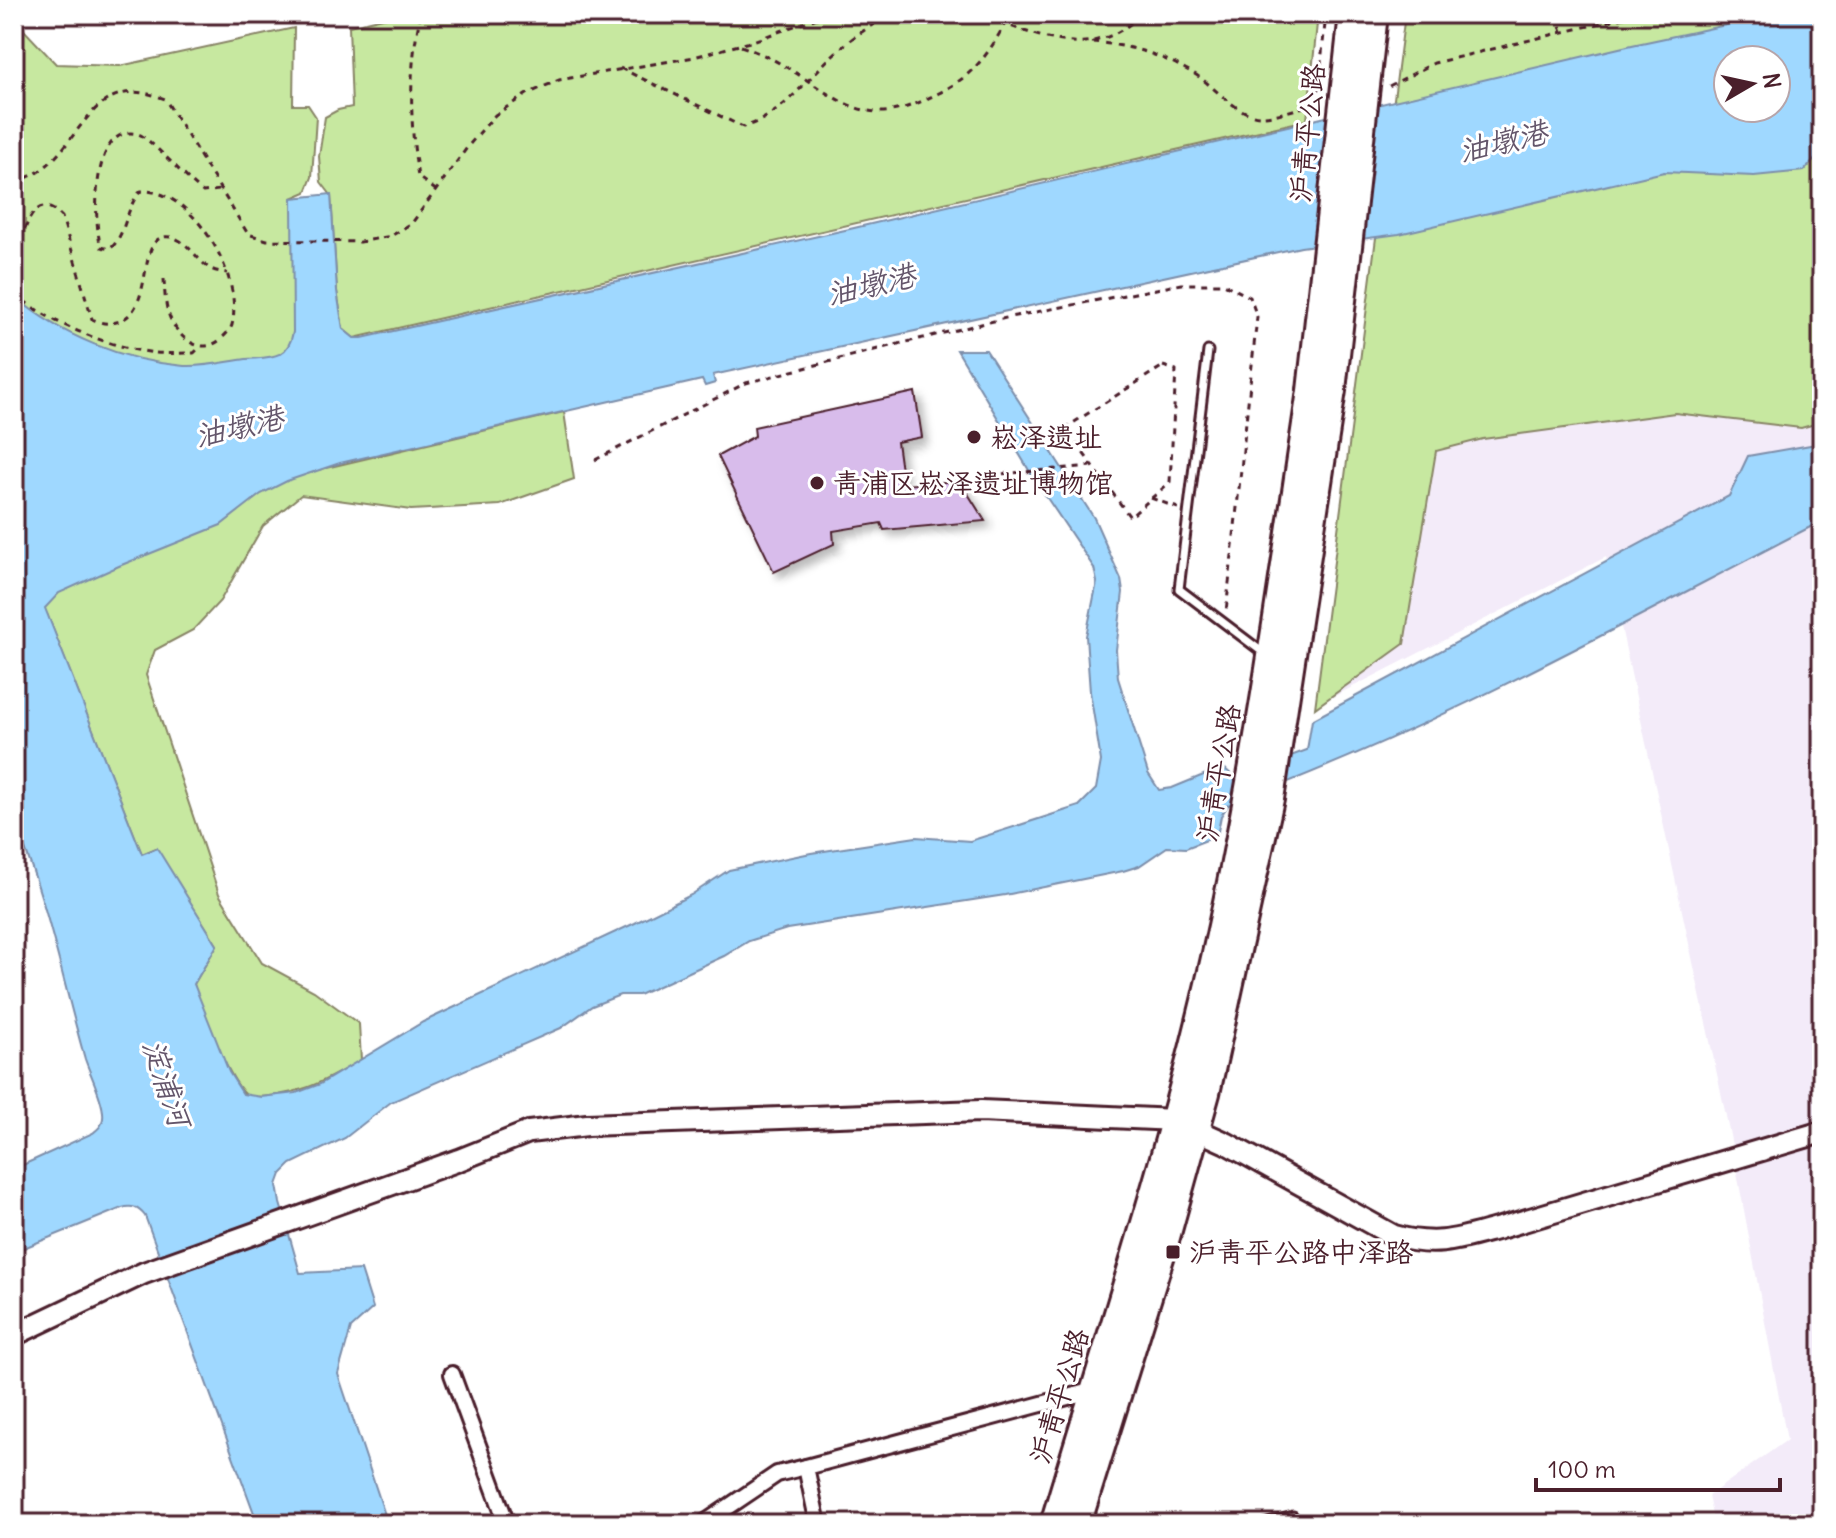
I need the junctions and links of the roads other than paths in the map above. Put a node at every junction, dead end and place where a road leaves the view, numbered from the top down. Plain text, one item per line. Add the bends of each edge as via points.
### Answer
1 (1353, 14) edge
2 (1374, 14) edge
3 (1208, 351) dead end
4 (1321, 390) junction
5 (1270, 658) junction
6 (1186, 1124) junction
7 (1822, 1132) edge
8 (14, 1335) edge
9 (452, 1374) dead end
10 (1094, 1390) junction
11 (806, 1467) junction
12 (1293, 1516) dead end
13 (507, 1524) edge
14 (703, 1524) edge
15 (818, 1524) edge
16 (1054, 1524) edge
17 (1077, 1524) edge
18 (1264, 1524) edge

1 - 4 highway, 沪青平公路, bridge
2 - 4 highway, 沪青平公路, bridge
3 - 5 lane via 1179,589
4 - 5 highway, 沪青平公路
4 - 6 highway, 沪青平公路 via 1270,799
5 - 6 highway, 沪青平公路
6 - 7 street via 1394,1236 1422,1244 1500,1228
6 - 8 street via 981,1111 587,1125 529,1132 144,1273
6 - 10 highway, 沪青平公路
6 - 17 highway, 沪青平公路
9 - 13 street
10 - 11 street
10 - 16 highway, 沪青平公路
11 - 14 street via 777,1474
11 - 15 street
12 - 18 lane

